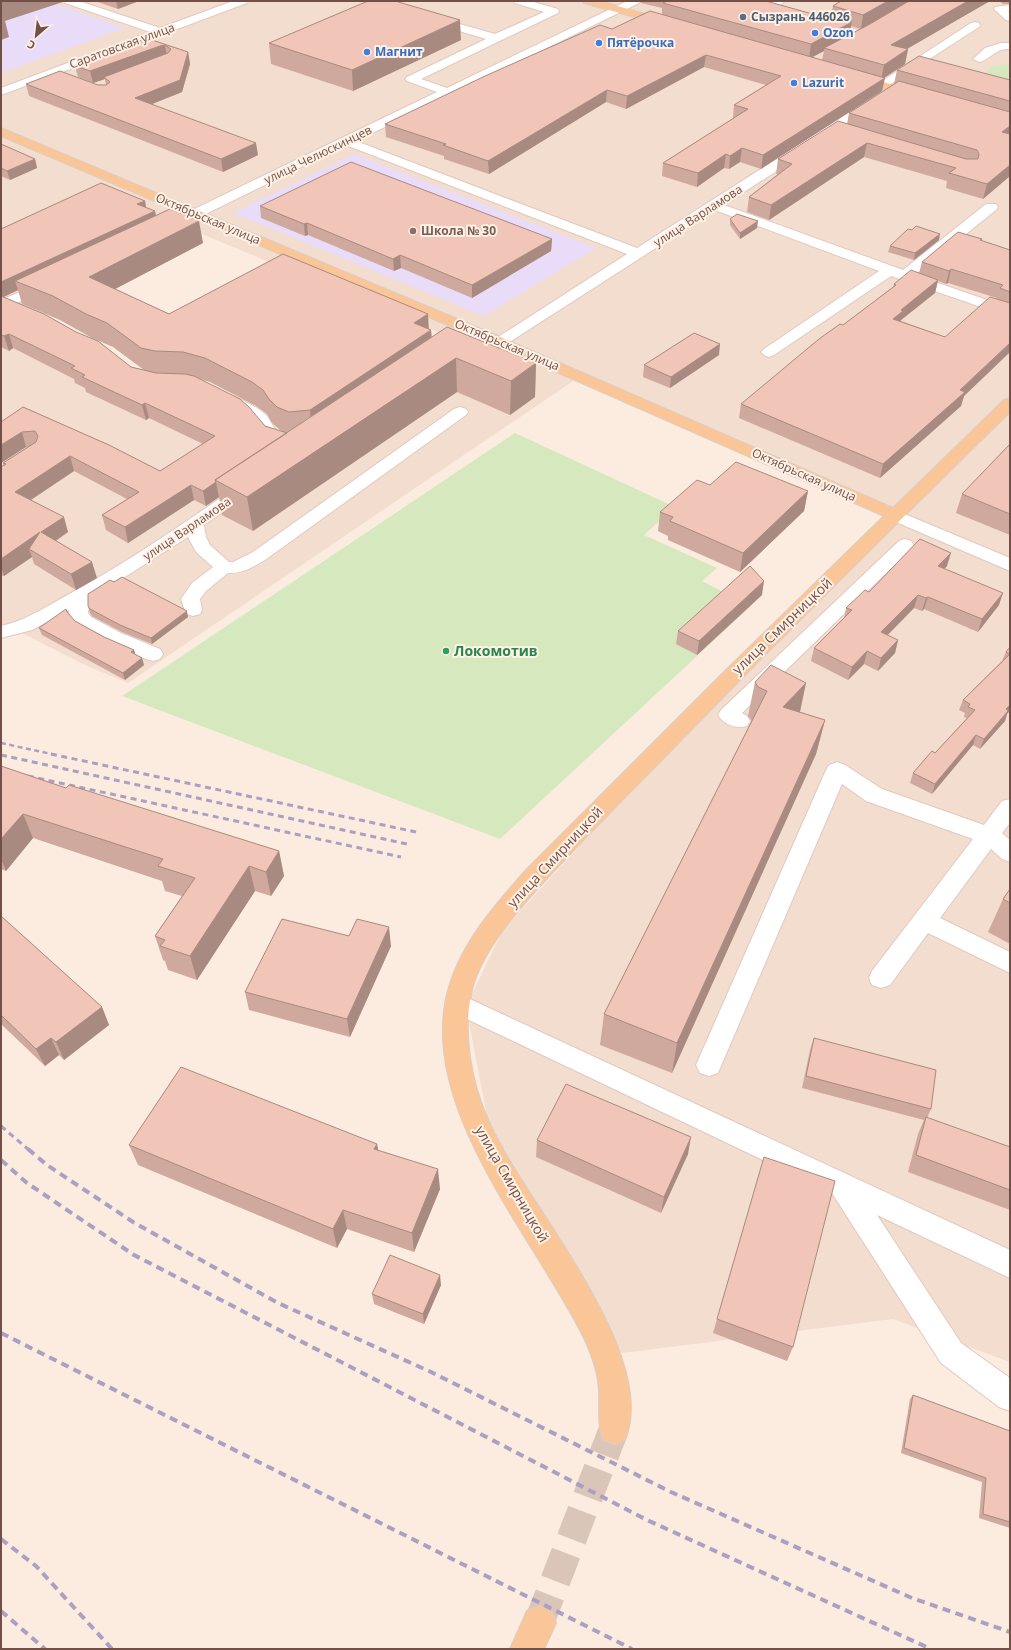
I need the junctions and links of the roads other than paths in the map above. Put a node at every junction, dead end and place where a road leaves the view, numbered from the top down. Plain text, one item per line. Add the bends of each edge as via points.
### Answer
1 (243, 1) edge
2 (392, 1) edge
3 (519, 1) edge
4 (588, 1) edge
5 (635, 1) edge
6 (780, 1) edge
7 (78, 2) edge
8 (1010, 8) edge
9 (618, 9) junction
10 (1010, 18) edge
11 (975, 25) dead end
12 (677, 26) edge
13 (520, 27) junction
14 (160, 32) junction
15 (496, 38) junction
16 (557, 38) junction
17 (851, 42) edge
18 (1010, 46) edge
19 (979, 59) dead end
20 (915, 64) junction
21 (929, 68) edge
22 (51, 73) junction
23 (846, 75) edge
24 (65, 78) edge
25 (888, 87) junction
26 (1, 92) edge
27 (448, 92) junction
28 (926, 98) edge
29 (832, 130) junction
30 (1, 132) edge
31 (847, 134) edge
32 (346, 141) junction
33 (714, 206) junction
34 (991, 207) dead end
35 (197, 214) junction
36 (154, 234) edge
37 (639, 254) junction
38 (889, 271) junction
39 (905, 276) junction
40 (55, 281) edge
41 (3, 305) edge
42 (1010, 312) edge
43 (26, 313) edge
44 (500, 342) junction
45 (769, 352) dead end
46 (216, 393) edge
47 (1010, 403) edge
48 (460, 412) dead end
49 (298, 441) edge
50 (260, 479) edge
51 (895, 515) junction
52 (195, 524) junction
53 (905, 545) dead end
54 (1010, 564) edge
55 (224, 567) junction
56 (81, 596) junction
57 (193, 610) dead end
58 (80, 617) junction
59 (37, 620) junction
60 (1, 632) edge
61 (153, 654) dead end
62 (740, 721) dead end
63 (1010, 807) edge
64 (990, 835) junction
65 (1010, 853) edge
66 (925, 921) junction
67 (1010, 963) edge
68 (881, 978) dead end
69 (457, 1003) junction
70 (709, 1065) dead end
71 (842, 1184) junction
72 (1010, 1264) edge
73 (1010, 1396) edge
74 (614, 1429) tunnel mouth

1 - 14 street, Саратовская улица
2 - 15 street via 382,5
3 - 13 street via 554,11
4 - 9 main road
5 - 9 street, улица Челюскинцев
6 - 17 street via 770,7 867,33
7 - 14 street
8 - 10 street via 999,9
9 - 12 main road
9 - 16 street, улица Челюскинцев
11 - 20 street, улица Варламова
13 - 15 street
13 - 16 street
14 - 22 street, Саратовская улица
15 - 27 street via 411,79
16 - 27 street, улица Челюскинцев
18 - 19 street via 990,49
20 - 21 street
20 - 25 street, улица Варламова
22 - 24 street
22 - 26 street, Саратовская улица
23 - 25 main road
25 - 28 main road
25 - 29 street, улица Варламова
27 - 32 street, улица Челюскинцев
29 - 31 street
29 - 33 street, улица Варламова
30 - 35 main road, Октябрьская улица
32 - 35 street, улица Челюскинцев
32 - 37 street
33 - 37 street, улица Варламова
33 - 38 street
34 - 39 street
35 - 36 street, улица Челюскинцев
35 - 44 main road, Октябрьская улица via 470,336
37 - 44 street, улица Варламова
38 - 39 street
38 - 45 street
39 - 42 street
40 - 41 street
41 - 43 street
44 - 51 main road, Октябрьская улица
46 - 49 street via 260,418 274,436 290,442
47 - 51 main road, улица Смирницкой
48 - 55 street via 259,556 236,568
50 - 52 street, улица Варламова
51 - 54 street, Октябрьская улица
51 - 69 main road, улица Смирницкой via 731,675 523,888 492,928 470,964 457,996
52 - 55 street via 202,548
52 - 56 street, улица Варламова
53 - 62 street via 728,715
55 - 57 street via 190,599
56 - 58 street via 78,608
56 - 59 street, улица Варламова
58 - 59 street via 53,615
58 - 61 street via 88,626
59 - 60 street, улица Варламова via 16,630
63 - 64 street
64 - 65 street
64 - 66 street
64 - 70 street via 927,815 874,794 837,770
66 - 67 street
66 - 68 street
69 - 71 street
69 - 74 main road, улица Смирницкой via 459,1072 471,1110 486,1144 513,1192 570,1281 602,1343 613,1379
71 - 72 street
71 - 73 street via 951,1353

